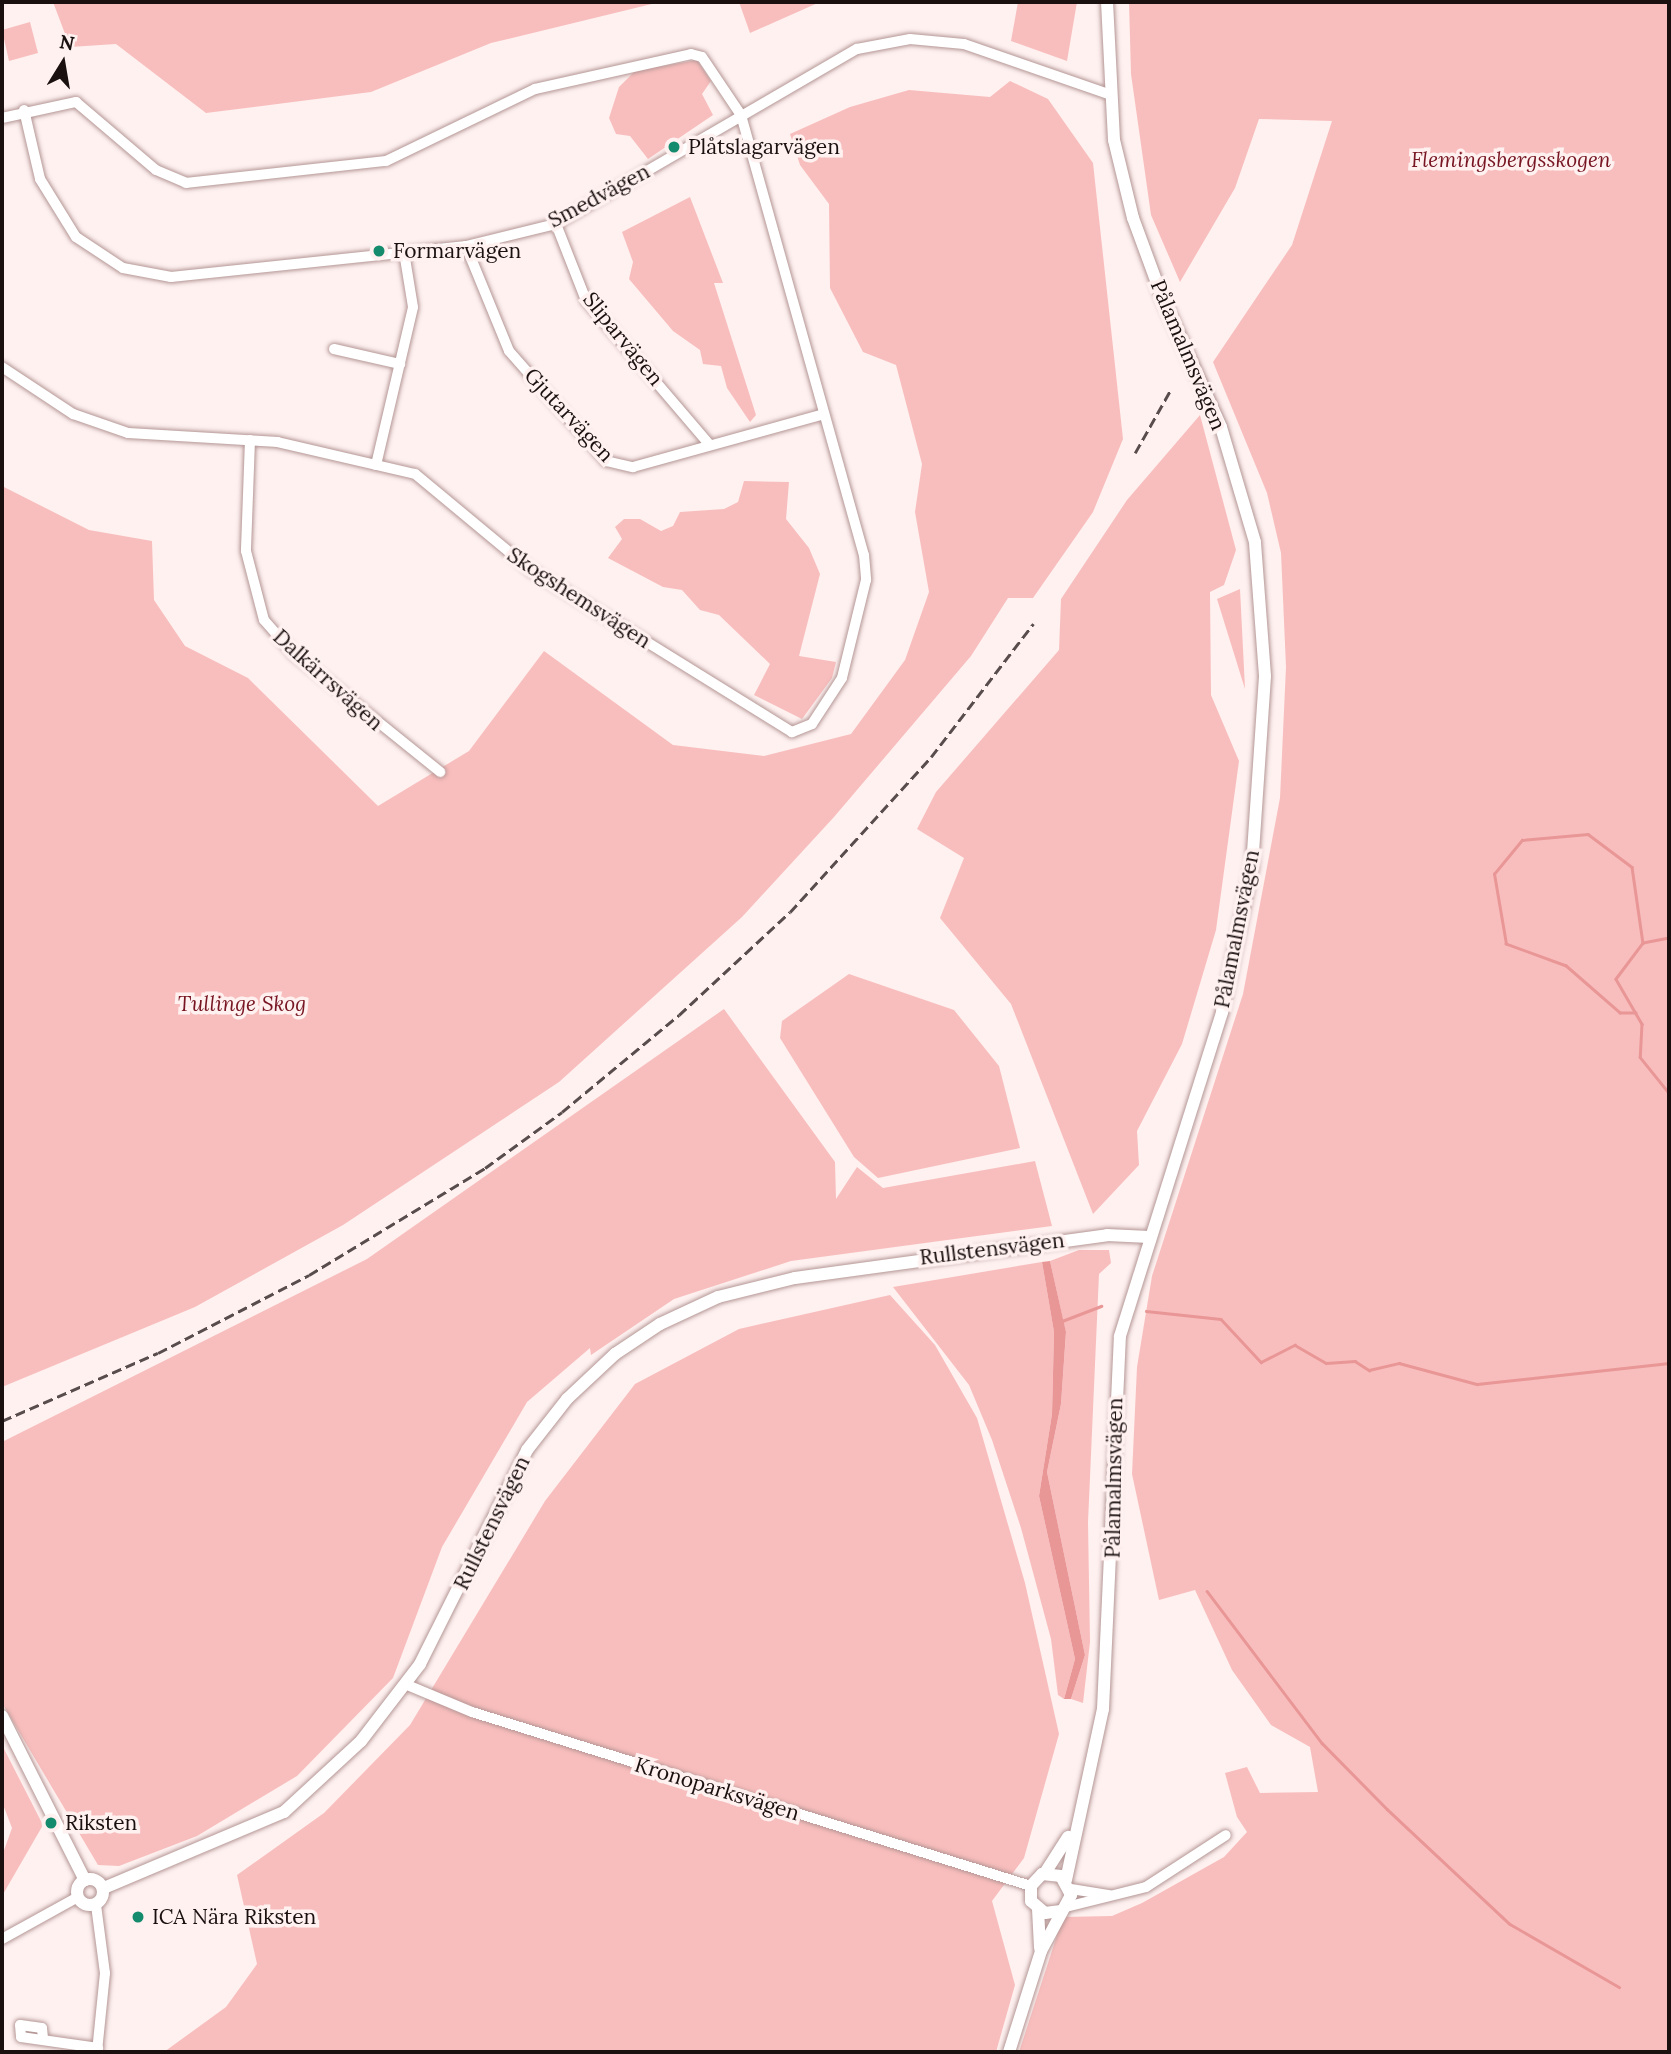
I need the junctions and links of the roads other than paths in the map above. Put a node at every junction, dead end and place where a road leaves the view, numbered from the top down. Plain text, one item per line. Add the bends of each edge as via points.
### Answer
1 (1107, 2) edge
2 (1108, 94) junction
3 (24, 110) junction
4 (741, 115) junction
5 (2, 118) edge
6 (556, 224) junction
7 (466, 246) junction
8 (404, 253) junction
9 (334, 349) dead end
10 (400, 364) junction
11 (2, 367) edge
12 (824, 414) junction
13 (250, 440) junction
14 (709, 444) junction
15 (376, 464) junction
16 (440, 772) dead end
17 (1149, 1237) junction
18 (405, 1684) junction
19 (2, 1716) edge
20 (1076, 1821) junction
21 (1226, 1835) dead end
22 (1045, 1873) junction
23 (85, 1880) junction
24 (1068, 1884) junction
25 (1031, 1886) junction
26 (104, 1888) junction
27 (1124, 1894) junction
28 (78, 1897) junction
29 (96, 1905) junction
30 (1038, 1909) junction
31 (1063, 1909) junction
32 (2, 1939) edge
33 (1041, 1951) junction
34 (43, 2038) dead end
35 (98, 2050) edge
36 (1009, 2052) edge

1 - 2 street, Pålamalmsvägen
2 - 4 street, Smedvägen via 964,44 910,39 857,49
2 - 17 street, Pålamalmsvägen via 1133,218 1161,294 1221,427 1255,542 1265,676 1252,867 1222,1012
3 - 4 street via 76,102 156,170 186,183 386,161 535,89 691,54 709,63
3 - 5 street
3 - 8 street, Smedvägen via 40,179 52,204 76,237 123,268 171,277
4 - 6 street, Smedvägen
4 - 12 street
6 - 7 street, Smedvägen
6 - 14 street, Sliparvägen via 586,300
7 - 8 street, Smedvägen
7 - 14 street, Gjutarvägen via 509,351 606,461 633,467
8 - 10 street via 413,307
9 - 10 street
10 - 15 street
11 - 13 street, Skogshemsvägen via 73,414 107,427 150,435
12 - 14 street, Gjutarvägen
12 - 15 street, Skogshemsvägen via 867,571 842,678 803,732 788,731 532,571 429,481
13 - 15 street, Skogshemsvägen
13 - 16 street, Dalkärrsvägen via 246,551 264,620 283,645
17 - 18 street, Rullstensvägen via 1107,1235 795,1278 718,1297 660,1324 583,1385 527,1450 444,1620
17 - 20 street, Pålamalmsvägen via 1120,1336 1102,1709
18 - 25 street, Kronoparksvägen via 472,1712
18 - 26 street, Rullstensvägen via 361,1741 284,1812
19 - 23 street
20 - 22 street, Pålamalmsvägen
20 - 24 street, Pålamalmsvägen
21 - 27 street via 1198,1857
22 - 24 street
22 - 25 street
23 - 26 street
23 - 28 street
24 - 27 street
24 - 31 street
25 - 30 street
26 - 29 street
27 - 31 street
28 - 29 street
28 - 32 street
29 - 35 street via 105,1973
30 - 31 street
30 - 33 street
31 - 33 street
33 - 36 street
34 - 35 street

